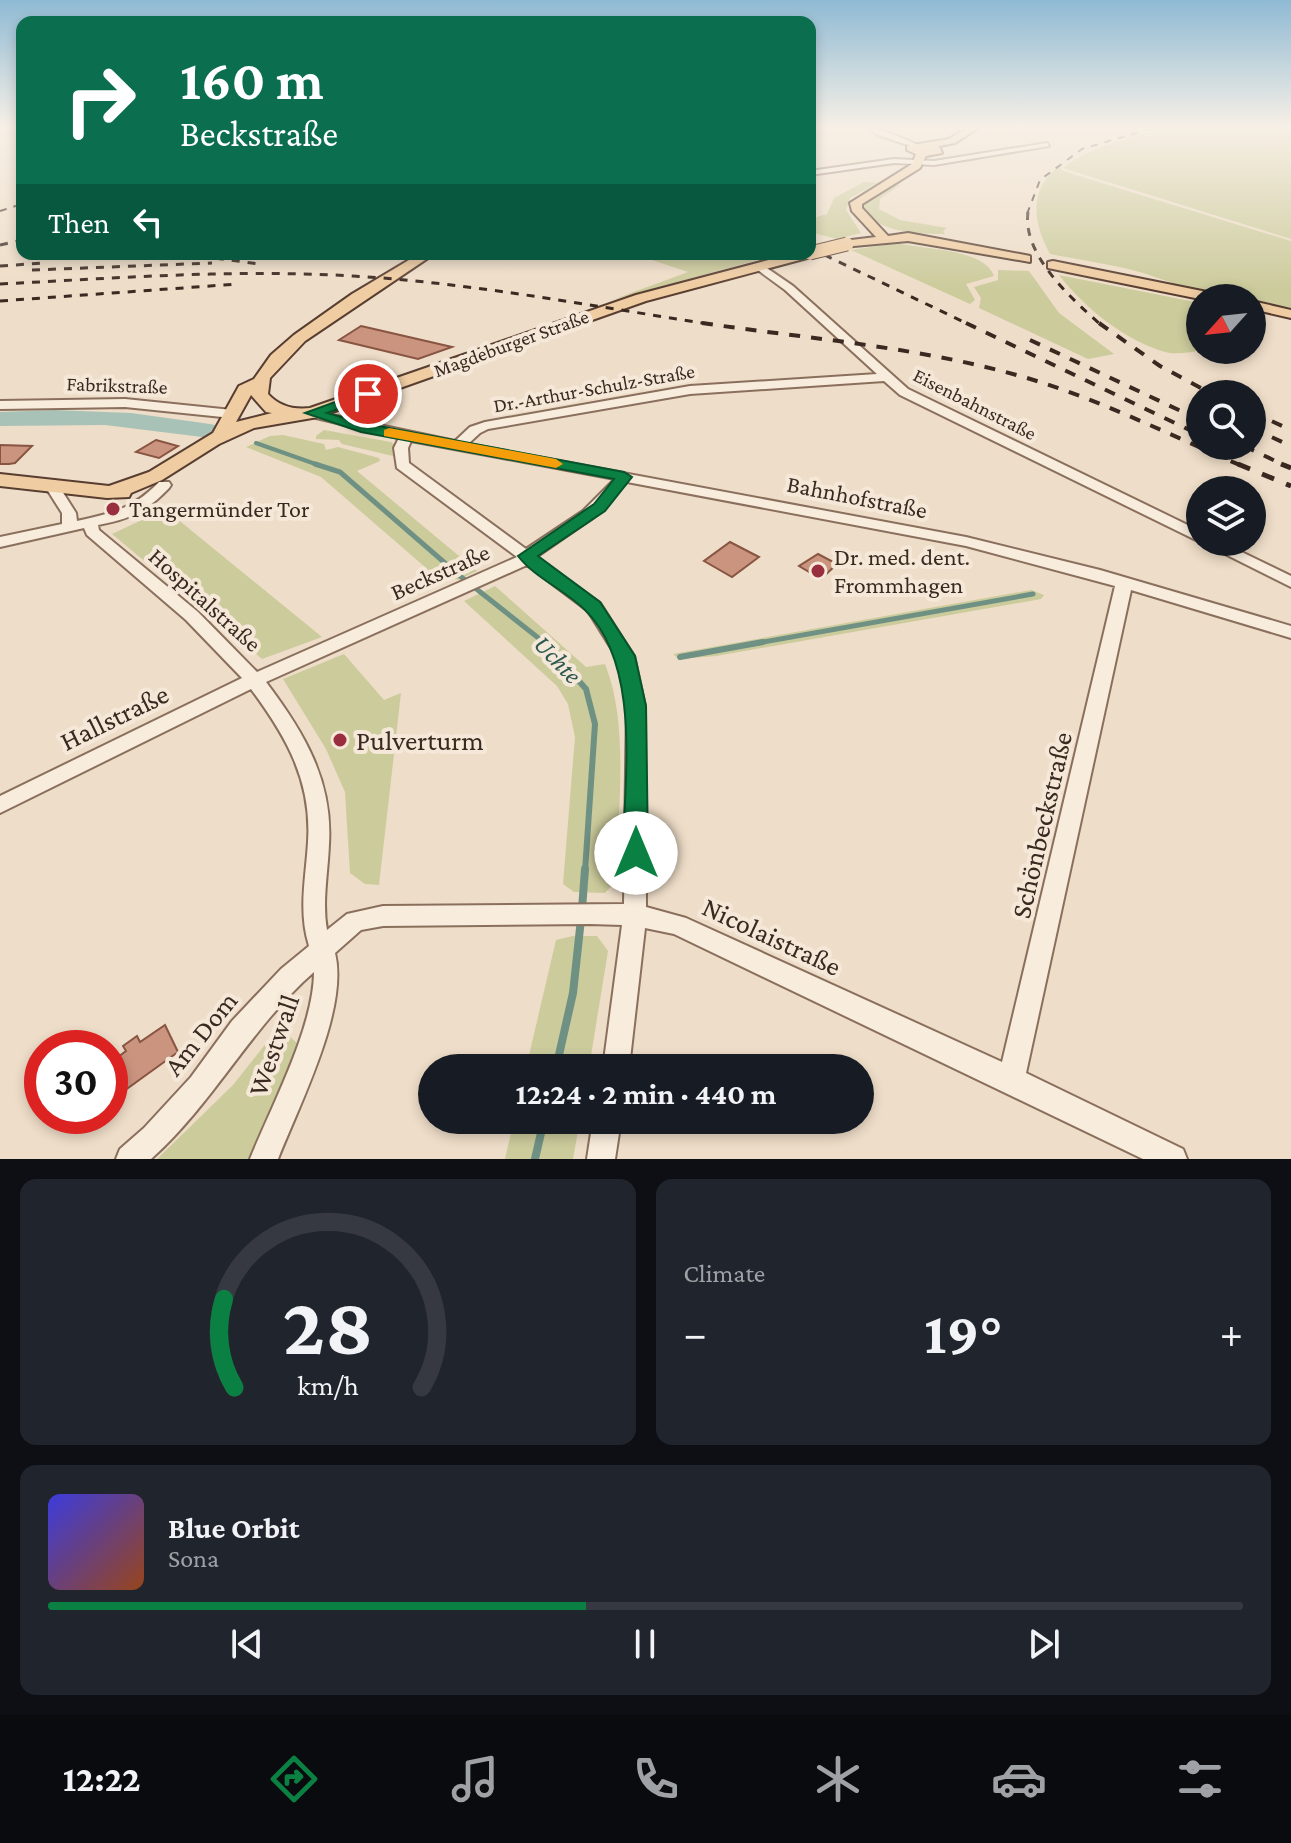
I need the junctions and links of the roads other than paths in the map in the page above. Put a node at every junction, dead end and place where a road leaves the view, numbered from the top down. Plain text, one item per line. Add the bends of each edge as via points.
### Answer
1 (884, 180) edge
2 (884, 238) junction
3 (816, 251) edge
4 (1025, 259) dead end
5 (419, 260) edge
6 (781, 260) edge
7 (1053, 265) dead end
8 (758, 266) junction
9 (1186, 292) edge
10 (1266, 308) edge
11 (1291, 314) edge
12 (886, 377) junction
13 (266, 384) junction
14 (0, 405) edge
15 (312, 413) junction
16 (232, 414) junction
17 (220, 436) junction
18 (407, 436) junction
19 (459, 445) junction
20 (624, 477) junction
21 (0, 480) edge
22 (50, 483) junction
23 (153, 485) junction
24 (90, 524) junction
25 (70, 528) junction
26 (1186, 530) edge
27 (0, 542) edge
28 (527, 556) junction
29 (1238, 556) edge
30 (1291, 582) edge
31 (1124, 583) junction
32 (1291, 632) edge
33 (254, 680) junction
34 (0, 805) edge
35 (623, 915) junction
36 (321, 948) junction
37 (617, 1054) edge
38 (1011, 1080) junction
39 (605, 1134) edge
40 (130, 1159) edge
41 (264, 1159) edge
42 (601, 1159) edge
43 (1173, 1159) edge

1 - 2 main road via 856,203
2 - 3 main road, Magdeburger Straße, bridge
2 - 4 main road, Magdeburger Straße via 932,240
5 - 13 main road via 290,345
6 - 8 main road, Magdeburger Straße
7 - 9 main road
8 - 12 street, Eisenbahnstraße
8 - 15 main road, Magdeburger Straße via 625,303
10 - 11 main road
12 - 19 street, Dr.-Arthur-Schulz-Straße via 681,391 485,426
12 - 26 street, Eisenbahnstraße via 911,396
13 - 15 main road via 259,395 272,408
13 - 16 main road via 245,390
14 - 16 street, Fabrikstraße via 125,403
15 - 17 main road, Magdeburger Straße via 254,422
15 - 18 street, Bahnhofstraße
15 - 23 main road via 234,439
16 - 17 main road
17 - 23 main road, Magdeburger Straße
18 - 19 street, Bahnhofstraße
18 - 28 street via 402,465
19 - 20 street, Bahnhofstraße
20 - 28 street, Beckstraße via 600,507
20 - 31 street, Bahnhofstraße via 966,542
21 - 22 main road
22 - 23 main road via 107,492
22 - 25 street via 69,513
23 - 24 street via 125,510
23 - 24 street via 136,510
24 - 25 street
24 - 33 street, Hospitalstraße via 92,532 216,638
25 - 27 street
28 - 33 street, Beckstraße
28 - 35 street via 599,612 631,672 636,726
29 - 30 street
31 - 32 street, Bahnhofstraße
31 - 38 street, Schönbeckstraße
33 - 34 street, Hallstraße
33 - 36 street, Hospitalstraße via 299,747 316,791 320,841 314,916
35 - 36 street, Nicolaistraße via 365,918
35 - 37 street
35 - 38 street, Nicolaistraße via 678,925
36 - 40 street, Am Dom via 265,1003 200,1086
36 - 41 street, Westwall via 326,979 318,1024
38 - 43 street, Nicolaistraße
39 - 42 street

